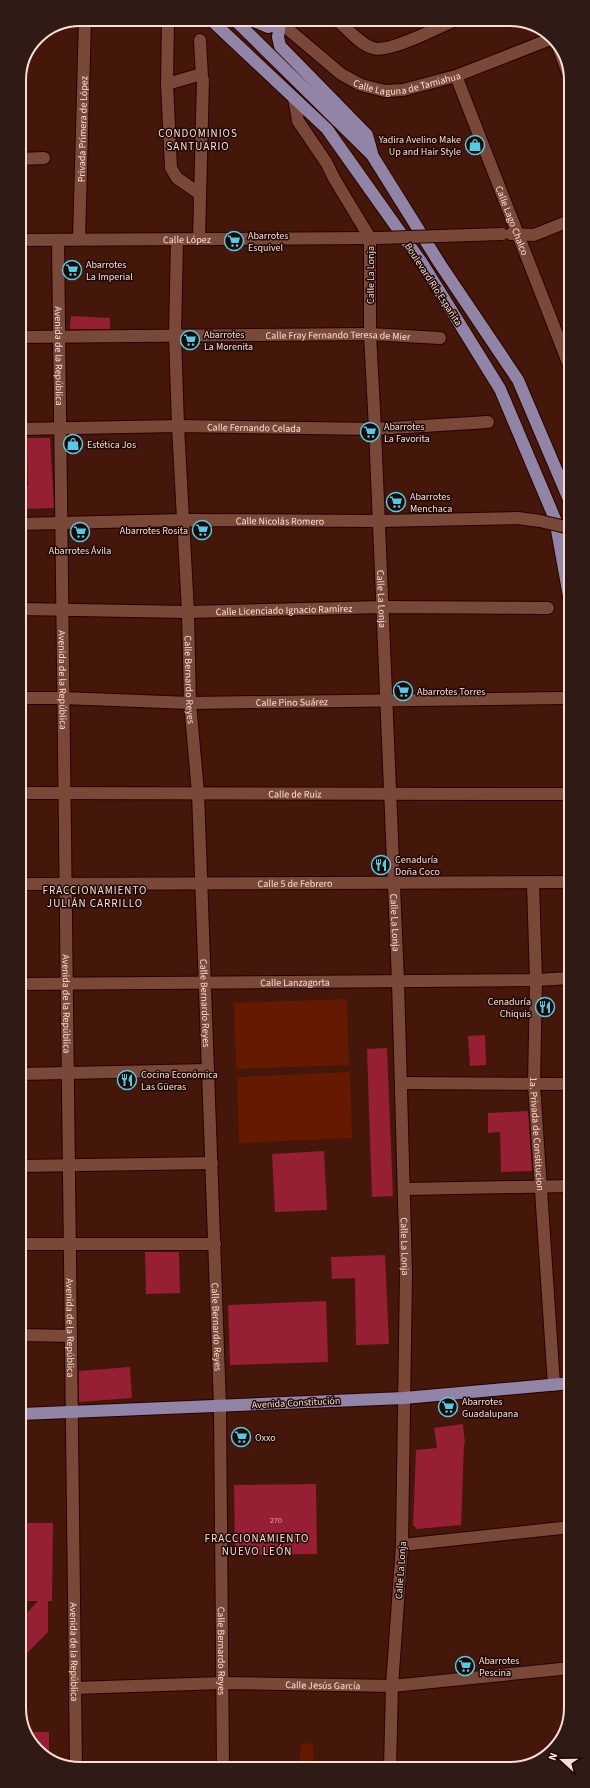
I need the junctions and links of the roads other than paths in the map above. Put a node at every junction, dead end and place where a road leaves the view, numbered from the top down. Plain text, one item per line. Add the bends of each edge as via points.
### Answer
1 (85, 26) edge
2 (168, 26) edge
3 (217, 26) edge
4 (241, 26) edge
5 (279, 26) edge
6 (287, 26) edge
7 (344, 26) edge
8 (441, 26) edge
9 (200, 40) dead end
10 (547, 41) edge
11 (456, 76) junction
12 (202, 77) junction
13 (167, 84) junction
14 (294, 98) junction
15 (372, 154) junction
16 (44, 158) dead end
17 (26, 159) edge
18 (200, 194) junction
19 (564, 223) edge
20 (518, 234) junction
21 (374, 238) junction
22 (80, 239) junction
23 (199, 239) junction
24 (26, 240) edge
25 (58, 240) junction
26 (177, 240) junction
27 (370, 334) junction
28 (175, 336) junction
29 (26, 337) edge
30 (60, 337) junction
31 (440, 338) dead end
32 (564, 352) edge
33 (488, 422) dead end
34 (178, 426) junction
35 (26, 429) edge
36 (60, 429) junction
37 (375, 429) junction
38 (564, 488) edge
39 (183, 520) junction
40 (379, 522) junction
41 (61, 523) junction
42 (26, 524) edge
43 (564, 527) edge
44 (564, 569) edge
45 (382, 607) junction
46 (62, 608) junction
47 (548, 608) dead end
48 (26, 609) edge
49 (188, 612) junction
50 (26, 698) edge
51 (63, 698) junction
52 (564, 698) dead end
53 (387, 701) junction
54 (190, 703) junction
55 (26, 793) edge
56 (64, 793) junction
57 (198, 793) junction
58 (391, 793) junction
59 (564, 794) edge
60 (564, 882) edge
61 (394, 883) junction
62 (533, 883) junction
63 (26, 884) edge
64 (65, 884) junction
65 (202, 884) junction
66 (564, 978) edge
67 (536, 980) junction
68 (398, 981) junction
69 (205, 982) junction
70 (66, 983) junction
71 (26, 984) edge
72 (208, 1070) junction
73 (67, 1073) junction
74 (26, 1074) edge
75 (402, 1084) junction
76 (564, 1084) edge
77 (534, 1085) junction
78 (212, 1162) junction
79 (26, 1166) edge
80 (68, 1166) junction
81 (564, 1186) edge
82 (540, 1188) junction
83 (405, 1189) junction
84 (26, 1244) edge
85 (69, 1244) junction
86 (214, 1244) junction
87 (26, 1335) edge
88 (71, 1336) junction
89 (564, 1384) edge
90 (554, 1385) junction
91 (404, 1398) junction
92 (220, 1406) junction
93 (71, 1412) junction
94 (26, 1414) edge
95 (564, 1528) edge
96 (402, 1545) junction
97 (564, 1669) edge
98 (222, 1683) junction
99 (392, 1686) junction
100 (75, 1688) junction
101 (76, 1762) edge
102 (223, 1762) edge
103 (390, 1762) edge

1 - 22 street, Privada Primera de López
2 - 13 street
3 - 14 main road, Boulevard Río Españita
4 - 15 main road, Boulevard Río Españita
5 - 15 main road via 280,46 367,135
6 - 11 street, Calle Laguna de Tamiahua via 341,74 361,85 385,91 403,90
7 - 8 street via 373,49 392,48
9 - 12 street
10 - 11 street, Calle Laguna de Tamiahua
11 - 20 street, Calle Lago Chalco
12 - 13 street via 198,75
12 - 18 street
13 - 18 street via 171,168 177,178
14 - 21 street, Calle La Lonja via 298,121
14 - 44 main road, Boulevard Río Españita via 327,129 422,263 500,389 555,519
15 - 38 main road, Boulevard Río Españita via 440,264 518,380
16 - 17 street
18 - 23 street
19 - 20 street, Calle López via 534,235
20 - 21 street, Calle López, bridge
20 - 32 street, Calle Lago Chalco
21 - 23 street, Calle López
21 - 27 street, Calle La Lonja
22 - 25 street, Calle López
22 - 26 street, Calle López
23 - 26 street, Calle López
24 - 25 street, Calle López
25 - 30 street, Avenida de la República
26 - 28 street, Calle Bernardo Reyes
27 - 28 street, Calle Fray Fernando Teresa de Mier
27 - 31 street, Calle Fray Fernando Teresa de Mier
27 - 37 street, Calle La Lonja
28 - 30 street, Calle Fray Fernando Teresa de Mier
28 - 34 street, Calle Bernardo Reyes
29 - 30 street, Calle Fray Fernando Teresa de Mier
30 - 36 street, Avenida de la República
33 - 37 street, Calle Fernando Celada
34 - 36 street, Calle Fernando Celada
34 - 37 street, Calle Fernando Celada
34 - 39 street, Calle Bernardo Reyes
35 - 36 street, Calle Fernando Celada
36 - 41 street, Avenida de la República
37 - 40 street, Calle La Lonja
39 - 40 street, Calle Nicolás Romero
39 - 41 street, Calle Nicolás Romero
39 - 49 street, Calle Bernardo Reyes
40 - 43 street, Calle Nicolás Romero, bridge via 518,518
40 - 45 street, Calle La Lonja
41 - 42 street, Calle Nicolás Romero
41 - 46 street, Avenida de la República
45 - 47 street, Calle Licenciado Ignacio Ramírez
45 - 49 street, Calle Licenciado Ignacio Ramírez
45 - 53 street, Calle La Lonja
46 - 48 street, Calle Licenciado Ignacio Ramírez
46 - 49 street, Calle Licenciado Ignacio Ramírez
46 - 51 street, Avenida de la República
49 - 54 street, Calle Bernardo Reyes
50 - 51 street, Calle Pino Suárez
51 - 54 street, Calle Pino Suárez
51 - 56 street, Avenida de la República
52 - 53 street, Calle Pino Suárez
53 - 54 street, Calle Pino Suárez
53 - 58 street, Calle La Lonja
54 - 57 street, Calle Bernardo Reyes
55 - 56 street, Calle de Ruiz
56 - 57 street, Calle de Ruiz
56 - 64 street, Avenida de la República
57 - 58 street, Calle de Ruiz
57 - 65 street, Calle Bernardo Reyes
58 - 59 street, Calle de Ruiz
58 - 61 street, Calle La Lonja
60 - 62 street, Calle 5 de Febrero
61 - 62 street, Calle 5 de Febrero
61 - 65 street, Calle 5 de Febrero
61 - 68 street, Calle La Lonja
62 - 67 street, 1a. Privada de Constitucion
63 - 64 street, Calle 5 de Febrero
64 - 65 street, Calle 5 de Febrero
64 - 70 street, Avenida de la República
65 - 69 street, Calle Bernardo Reyes
66 - 67 street, Calle Lanzagorta
67 - 68 street, Calle Lanzagorta
67 - 77 street, 1a. Privada de Constitucion
68 - 69 street, Calle Lanzagorta
68 - 75 street, Calle La Lonja
69 - 70 street, Calle Lanzagorta
69 - 72 street, Calle Bernardo Reyes
70 - 71 street, Calle Lanzagorta
70 - 73 street, Avenida de la República
72 - 73 street
72 - 78 street, Calle Bernardo Reyes
73 - 74 street
73 - 80 street, Avenida de la República
75 - 77 street
75 - 83 street, Calle La Lonja
76 - 77 street
77 - 82 street, 1a. Privada de Constitucion
78 - 80 street
78 - 86 street, Calle Bernardo Reyes
79 - 80 street
80 - 85 street, Avenida de la República
81 - 82 street
82 - 83 street
82 - 90 street, 1a. Privada de Constitucion
83 - 91 street, Calle La Lonja
84 - 85 street
85 - 86 street
85 - 88 street, Avenida de la República
86 - 92 street, Calle Bernardo Reyes
87 - 88 street
88 - 93 street, Avenida de la República
89 - 90 main road, Avenida Constitución
90 - 91 main road, Avenida Constitución
91 - 92 main road, Avenida Constitución
91 - 96 street, Calle La Lonja
92 - 93 main road, Avenida Constitución
92 - 98 street, Calle Bernardo Reyes
93 - 94 main road, Avenida Constitución
93 - 100 street, Avenida de la República
95 - 96 street
96 - 99 street, Calle La Lonja
97 - 99 street, Calle Jesús García
98 - 99 street, Calle Jesús García
98 - 100 street, Calle Jesús García
98 - 102 street, Calle Bernardo Reyes
99 - 103 street, Calle La Lonja
100 - 101 street, Avenida de la República

